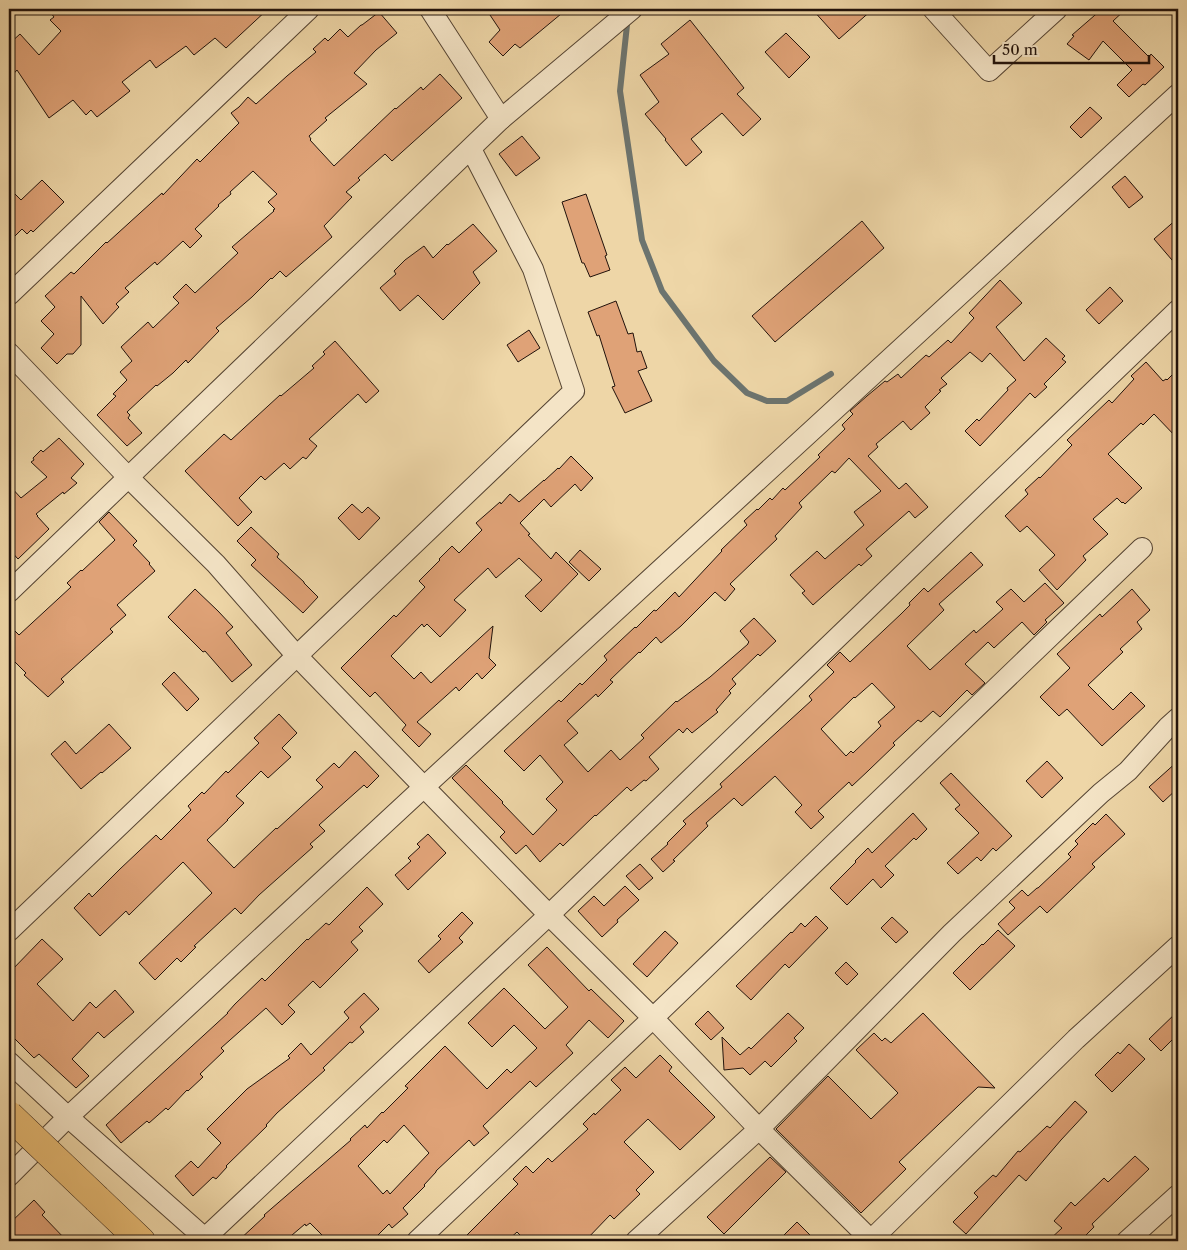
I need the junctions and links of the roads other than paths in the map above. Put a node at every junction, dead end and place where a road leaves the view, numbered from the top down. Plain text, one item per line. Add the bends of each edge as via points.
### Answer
1 (309, 9) edge
2 (430, 9) edge
3 (632, 9) edge
4 (933, 9) edge
5 (1057, 9) edge
6 (1178, 94) edge
7 (501, 119) junction
8 (471, 149) junction
9 (9, 295) edge
10 (1178, 310) edge
11 (9, 353) edge
12 (128, 477) junction
13 (1142, 548) dead end
14 (9, 592) edge
15 (296, 655) junction
16 (1178, 718) edge
17 (424, 787) junction
18 (549, 914) junction
19 (9, 931) edge
20 (1178, 946) edge
21 (653, 1018) junction
22 (9, 1062) edge
23 (9, 1115) edge
24 (68, 1117) junction
25 (759, 1129) junction
26 (9, 1176) edge
27 (1178, 1195) edge
28 (207, 1240) edge
29 (141, 1241) edge
30 (417, 1241) edge
31 (636, 1241) edge
32 (871, 1241) edge
33 (1127, 1241) edge

1 - 9 street
2 - 7 street
3 - 7 street
4 - 5 street via 989,71
6 - 17 street
7 - 8 street
8 - 12 street
8 - 15 street via 533,269 574,391
10 - 18 street
11 - 12 street
12 - 14 street
12 - 15 street via 216,564
13 - 21 street
15 - 17 street
15 - 19 street
16 - 25 street via 1128,771 952,933
17 - 18 street
17 - 24 street
18 - 21 street
18 - 28 street
20 - 32 street via 1076,1039
21 - 25 street
21 - 30 street
22 - 24 street
23 - 29 highway, bridge
24 - 26 street
24 - 28 street
25 - 31 street
25 - 32 street
27 - 33 street

